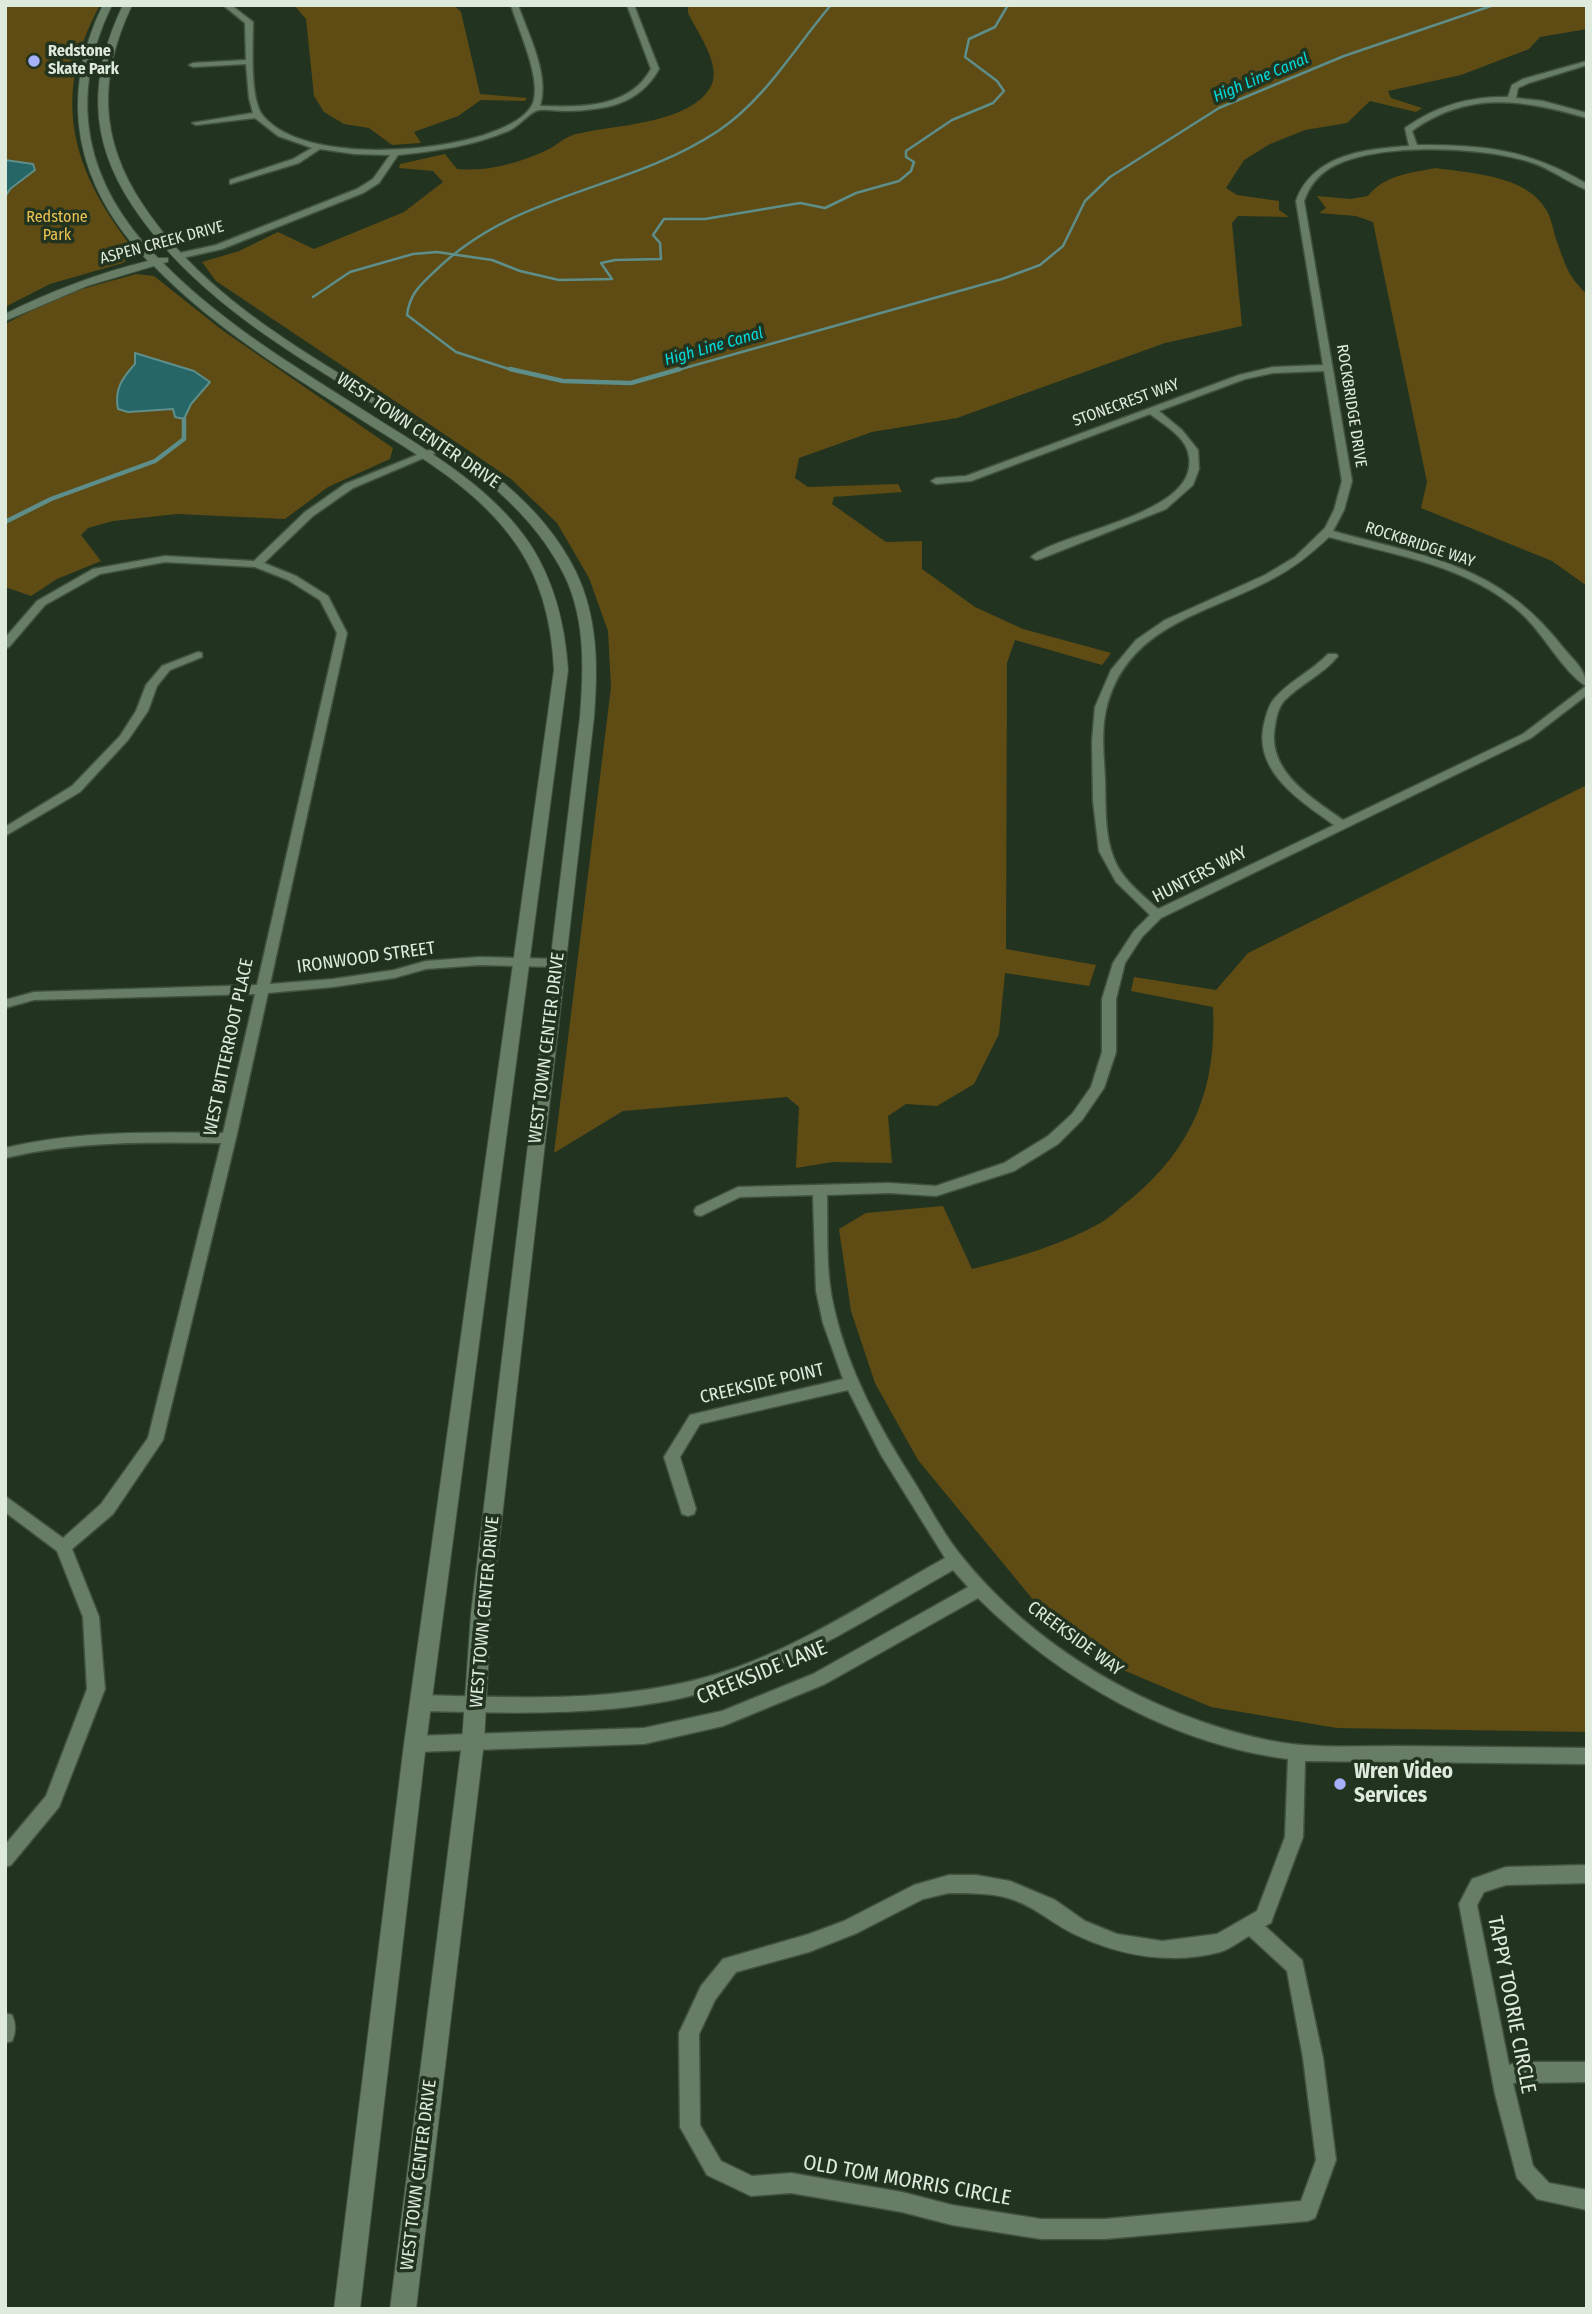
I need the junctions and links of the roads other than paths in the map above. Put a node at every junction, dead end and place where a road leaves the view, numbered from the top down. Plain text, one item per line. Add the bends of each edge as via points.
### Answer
1 (108, 5) edge
2 (128, 5) edge
3 (226, 5) edge
4 (514, 5) edge
5 (630, 5) edge
6 (248, 62) junction
7 (1587, 63) edge
8 (193, 65) dead end
9 (1511, 100) junction
10 (535, 108) junction
11 (257, 115) junction
12 (1587, 116) edge
13 (196, 123) dead end
14 (1414, 147) junction
15 (317, 148) junction
16 (394, 155) junction
17 (233, 182) dead end
18 (1587, 188) edge
19 (177, 256) junction
20 (156, 262) junction
21 (5, 318) edge
22 (1329, 368) junction
23 (1151, 410) junction
24 (447, 446) junction
25 (424, 455) junction
26 (936, 481) dead end
27 (1327, 533) junction
28 (1036, 557) dead end
29 (257, 564) junction
30 (5, 645) edge
31 (198, 656) dead end
32 (1332, 656) dead end
33 (1587, 683) edge
34 (1587, 690) edge
35 (1341, 824) junction
36 (5, 832) edge
37 (1157, 915) junction
38 (522, 962) junction
39 (557, 962) junction
40 (261, 989) junction
41 (5, 1004) edge
42 (229, 1138) junction
43 (5, 1153) edge
44 (820, 1192) junction
45 (701, 1211) dead end
46 (852, 1383) junction
47 (5, 1503) edge
48 (688, 1510) dead end
49 (63, 1547) junction
50 (956, 1560) junction
51 (981, 1588) junction
52 (421, 1703) junction
53 (477, 1704) junction
54 (473, 1742) junction
55 (415, 1744) junction
56 (1297, 1752) junction
57 (1587, 1756) edge
58 (5, 1860) edge
59 (1587, 1874) edge
60 (1250, 1925) junction
61 (5, 2022) edge
62 (5, 2034) edge
63 (1587, 2072) edge
64 (1503, 2076) junction
65 (1587, 2200) edge
66 (347, 2309) edge
67 (403, 2309) edge

1 - 20 street, WEST TOWN CENTER DRIVE via 89,46 82,77 79,110 83,138 98,182 122,223
2 - 19 street, WEST TOWN CENTER DRIVE via 102,75 106,141 114,166 142,216
3 - 6 street via 249,22
4 - 10 street via 540,89
5 - 10 street via 655,69 643,89 597,105
6 - 8 street
6 - 11 street
7 - 9 street via 1526,80 1516,87
9 - 12 street
9 - 14 street via 1450,106 1423,117 1408,130
10 - 16 street via 487,136
11 - 13 street
11 - 15 street via 273,130
14 - 18 street, ROCKBRIDGE DRIVE via 1470,148 1511,155 1532,160
14 - 22 street, ROCKBRIDGE DRIVE via 1332,163 1310,180 1300,201
15 - 16 street
15 - 17 street via 296,161
16 - 19 street, ASPEN CREEK DRIVE via 376,181 360,191 219,247
19 - 20 street, ASPEN CREEK DRIVE
19 - 24 street, WEST TOWN CENTER DRIVE via 250,317
20 - 21 street, ASPEN CREEK DRIVE via 91,279
20 - 25 street, WEST TOWN CENTER DRIVE via 260,347
22 - 23 street, STONECREST WAY via 1273,370 1242,377
22 - 27 street, ROCKBRIDGE DRIVE via 1347,481
23 - 26 street, STONECREST WAY via 967,479
23 - 28 street via 1179,432 1192,450 1194,469 1189,483 1162,507
24 - 25 street
24 - 39 street, WEST TOWN CENTER DRIVE via 509,493 542,529 575,583 589,628 589,691
25 - 29 street via 349,486 309,514
25 - 38 street, WEST TOWN CENTER DRIVE via 469,486 511,528 539,571 556,614 561,670
27 - 33 street, ROCKBRIDGE WAY via 1489,585 1524,610
27 - 37 street, ROCKBRIDGE DRIVE via 1309,552 1275,573 1174,617 1137,646 1112,678 1098,732 1105,854 1116,876
29 - 30 street, WEST BITTERROOT PLACE via 165,559 97,571 41,603
29 - 40 street, WEST BITTERROOT PLACE via 324,598 342,633
31 - 36 street via 166,668 124,738 76,789
32 - 35 street via 1317,674 1277,702 1267,729 1270,757 1292,789
34 - 35 street, HUNTERS WAY via 1527,736
35 - 37 street, HUNTERS WAY
37 - 44 street, HUNTERS WAY via 1119,963 1109,999 1109,1052 1097,1087 1053,1140 1009,1167 936,1191
38 - 39 street, IRONWOOD STREET
38 - 40 street, IRONWOOD STREET via 426,965 357,980
38 - 52 street, WEST TOWN CENTER DRIVE
39 - 53 street, WEST TOWN CENTER DRIVE via 481,1613
40 - 41 street, IRONWOOD STREET via 34,996
40 - 42 street, WEST BITTERROOT PLACE
42 - 43 street via 92,1139 44,1143
42 - 49 street, WEST BITTERROOT PLACE via 155,1440 107,1510
44 - 45 street, HUNTERS WAY via 738,1192
44 - 46 street, CREEKSIDE WAY via 821,1264 829,1321
46 - 48 street, CREEKSIDE POINT via 695,1419 672,1457
46 - 50 street, CREEKSIDE WAY via 884,1449
47 - 49 street
49 - 58 street via 91,1616 96,1689 53,1801
50 - 51 street, CREEKSIDE WAY
50 - 53 street, CREEKSIDE LANE via 807,1642 718,1681 623,1701
51 - 54 street, CREEKSIDE LANE via 819,1679 723,1718 644,1736
51 - 56 street, CREEKSIDE WAY via 1083,1674 1141,1707 1206,1732
52 - 53 street, CREEKSIDE LANE
52 - 55 street, WEST TOWN CENTER DRIVE
53 - 54 street, WEST TOWN CENTER DRIVE
54 - 55 street, CREEKSIDE LANE
54 - 67 street, WEST TOWN CENTER DRIVE
55 - 66 street, WEST TOWN CENTER DRIVE
56 - 57 street, CREEKSIDE WAY
56 - 60 street, OLD TOM MORRIS CIRCLE via 1294,1837 1264,1917
59 - 64 street, TAPPY TOORIE CIRCLE via 1506,1876 1478,1885 1468,1904
60 - 60 street, OLD TOM MORRIS CIRCLE via 1220,1943 1162,1950 1117,1943 1010,1890 949,1884 920,1891 809,1943 730,1965 708,1993 690,2033 690,2126 714,2168 751,2186 791,2183 1041,2229 1105,2229 1308,2211 1325,2160 1296,1966
61 - 62 street
63 - 64 street
64 - 65 street, TAPPY TOORIE CIRCLE via 1524,2171 1544,2192

